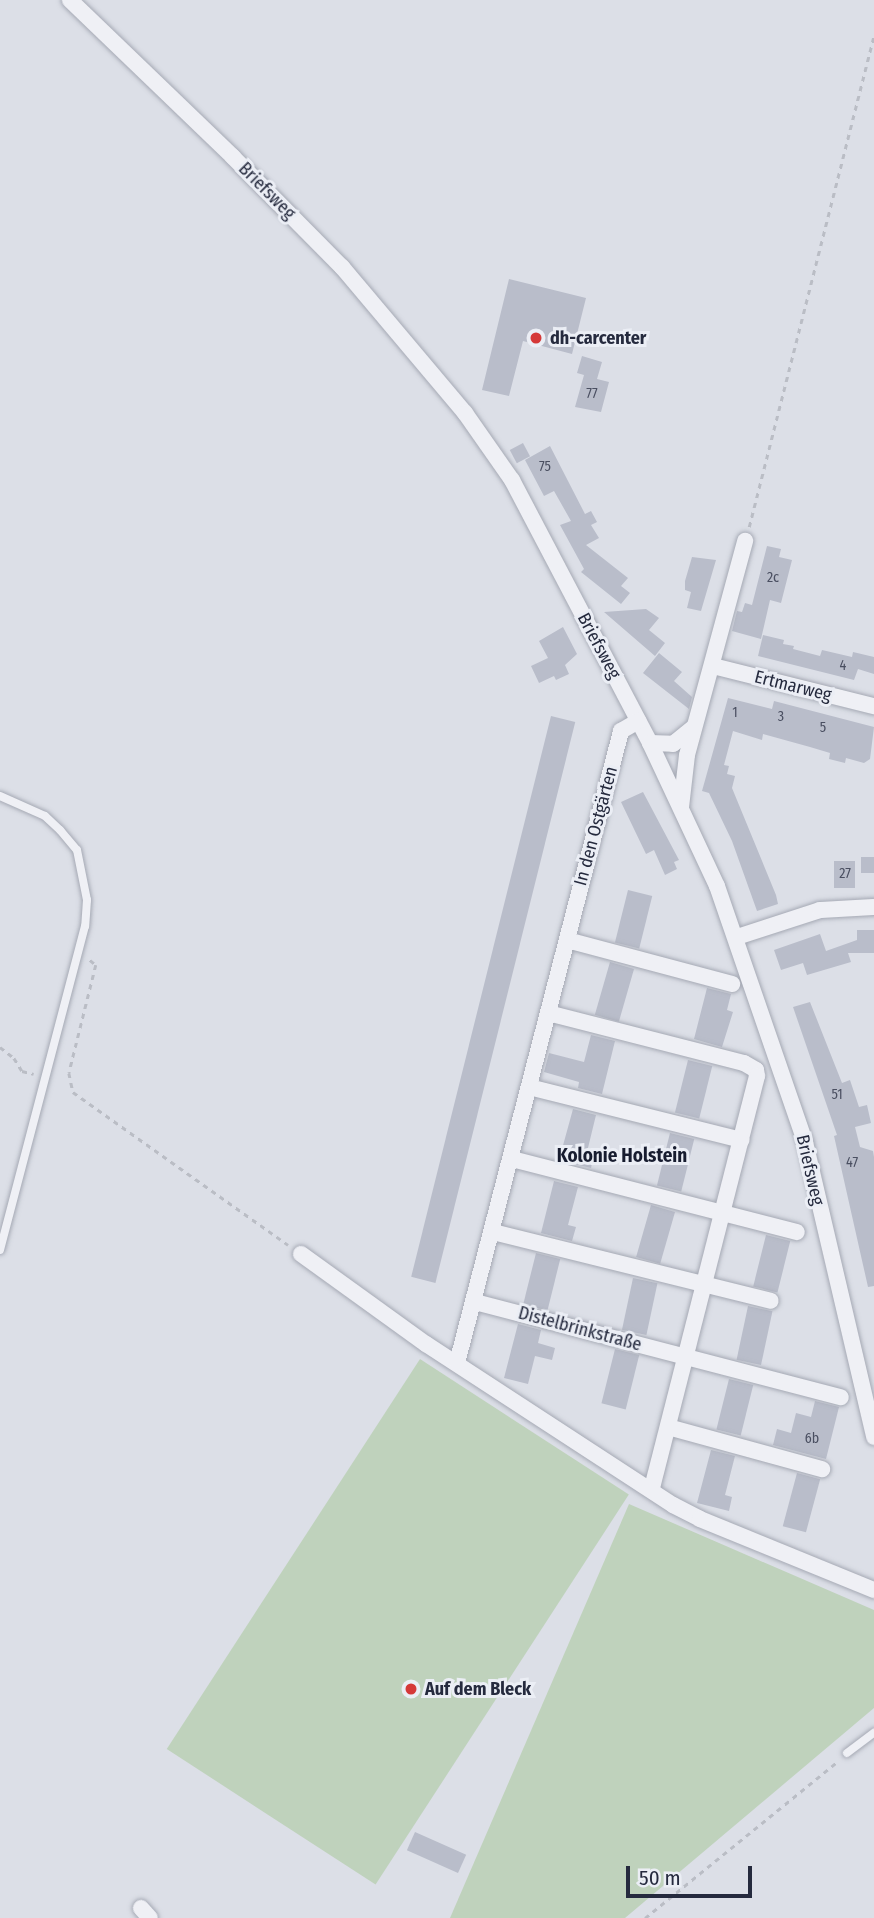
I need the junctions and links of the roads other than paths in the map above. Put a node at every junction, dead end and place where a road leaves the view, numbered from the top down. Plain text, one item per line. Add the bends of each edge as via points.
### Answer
1 (70, 0) edge
2 (745, 541) road end
3 (713, 666) junction
4 (874, 706) edge
5 (638, 721) junction
6 (694, 727) junction
7 (650, 743) junction
8 (0, 796) edge
9 (681, 809) junction
10 (874, 907) edge
11 (737, 937) junction
12 (567, 940) junction
13 (732, 984) dead end
14 (548, 1013) junction
15 (529, 1087) junction
16 (742, 1140) junction
17 (512, 1159) junction
18 (723, 1212) junction
19 (493, 1232) junction
20 (797, 1232) dead end
21 (0, 1250) edge
22 (302, 1254) road end
23 (704, 1285) junction
24 (771, 1301) dead end
25 (475, 1302) junction
26 (685, 1356) junction
27 (457, 1363) junction
28 (841, 1397) dead end
29 (668, 1427) junction
30 (874, 1437) edge
31 (822, 1469) dead end
32 (652, 1489) junction
33 (874, 1590) edge
34 (874, 1733) edge
35 (847, 1754) road end

1 - 5 street, Briefsweg via 317,240 465,413 512,480
2 - 3 street
3 - 4 street, Ertmarweg
3 - 6 street
5 - 7 street, Briefsweg
5 - 12 street, In den Ostgärten via 621,731
6 - 7 street via 673,744
6 - 9 street
7 - 9 street, Briefsweg
8 - 21 lane via 45,816 77,850 87,900 85,926
9 - 11 street, Briefsweg
10 - 11 street via 820,910
11 - 30 street, Briefsweg via 805,1142
12 - 13 street
12 - 14 street, In den Ostgärten
14 - 15 street, In den Ostgärten
14 - 16 street via 744,1063 755,1070 756,1086
15 - 16 street
15 - 17 street, In den Ostgärten
16 - 18 street
17 - 18 street
17 - 19 street, In den Ostgärten
18 - 20 street
18 - 23 street
19 - 23 street
19 - 25 street, In den Ostgärten
22 - 27 street
23 - 24 street
23 - 26 street
25 - 26 street, Distelbrinkstraße
25 - 27 street, In den Ostgärten
26 - 28 street, Distelbrinkstraße
26 - 29 street
27 - 32 street
29 - 31 street
29 - 32 street
32 - 33 street via 700,1519
34 - 35 lane

